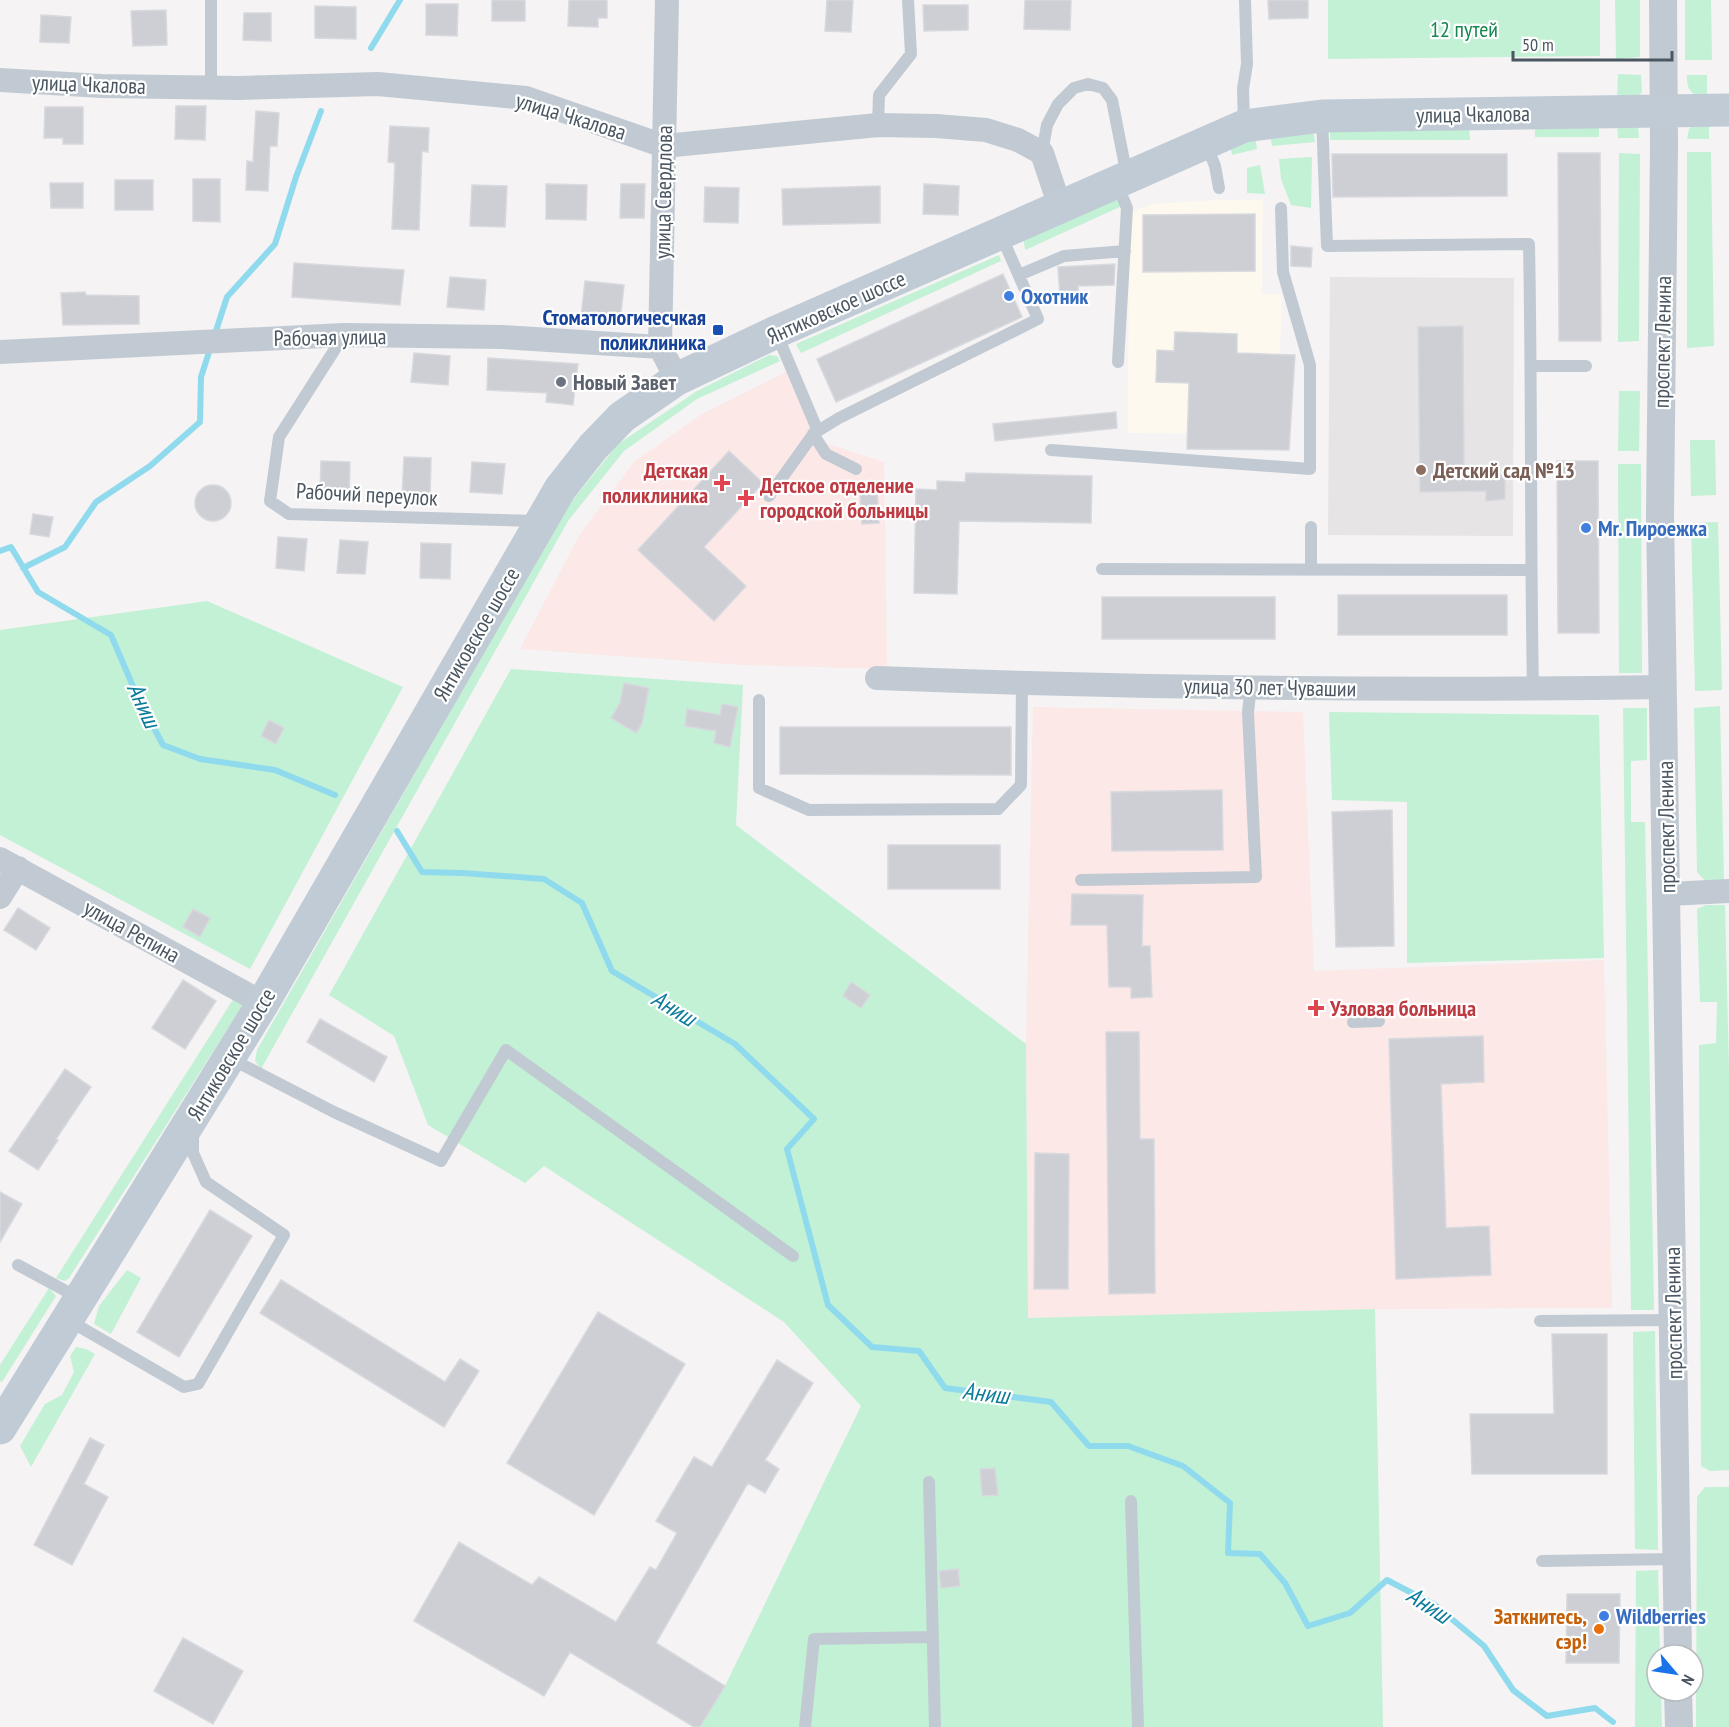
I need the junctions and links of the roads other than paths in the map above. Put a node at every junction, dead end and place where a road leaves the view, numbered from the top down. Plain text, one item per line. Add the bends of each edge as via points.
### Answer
1 (211, 0) edge
2 (667, 0) edge
3 (908, 0) edge
4 (1245, 0) edge
5 (1663, 0) edge
6 (0, 80) edge
7 (211, 87) junction
8 (1729, 110) edge
9 (1664, 111) junction
10 (1322, 116) junction
11 (878, 125) junction
12 (1223, 135) junction
13 (664, 146) junction
14 (1042, 153) junction
15 (1122, 180) junction
16 (1219, 188) dead end
17 (1060, 207) junction
18 (1281, 208) dead end
19 (1001, 234) junction
20 (1125, 251) junction
21 (1019, 275) junction
22 (776, 332) junction
23 (344, 335) junction
24 (660, 347) junction
25 (0, 352) edge
26 (1118, 362) dead end
27 (1532, 366) junction
28 (1586, 366) dead end
29 (677, 380) junction
30 (813, 434) junction
31 (1052, 450) dead end
32 (856, 469) dead end
33 (769, 496) dead end
34 (542, 521) junction
35 (1311, 527) dead end
36 (1102, 569) dead end
37 (1311, 569) junction
38 (1530, 570) junction
39 (877, 678) dead end
40 (1022, 683) junction
41 (1251, 686) junction
42 (1664, 687) junction
43 (1533, 688) junction
44 (759, 700) dead end
45 (9, 864) edge
46 (1081, 880) dead end
47 (1729, 891) edge
48 (1668, 894) junction
49 (0, 897) edge
50 (263, 1003) junction
51 (1379, 1021) dead end
52 (1353, 1022) dead end
53 (229, 1058) junction
54 (193, 1116) junction
55 (793, 1256) dead end
56 (18, 1264) dead end
57 (73, 1309) junction
58 (1673, 1320) junction
59 (1540, 1321) dead end
60 (8, 1408) edge
61 (928, 1482) dead end
62 (1131, 1501) dead end
63 (1676, 1559) junction
64 (1542, 1561) dead end
65 (933, 1637) junction
66 (1678, 1643) edge
67 (1678, 1703) edge
68 (805, 1727) edge
69 (935, 1727) edge
70 (1138, 1727) edge
71 (1679, 1727) edge

1 - 7 lane
2 - 13 street, улица Свердлова
3 - 11 lane via 911,54 879,95
4 - 12 lane via 1247,64 1243,89
5 - 9 street, проспект Ленина
6 - 7 street, улица Чкалова
7 - 13 street, улица Чкалова via 378,84 526,98
8 - 9 main road, улица Чкалова
9 - 10 main road, улица Чкалова
9 - 42 street, проспект Ленина via 1660,514
10 - 12 main road, улица Чкалова
10 - 27 lane via 1327,246 1529,244
11 - 13 street, улица Чкалова
11 - 14 street, улица Чкалова via 986,130
12 - 15 main road, Янтиковское шоссе
12 - 16 lane via 1215,165
13 - 24 street, улица Свердлова
14 - 15 lane via 1047,125 1058,104 1074,88 1088,84 1103,88 1112,100
14 - 17 street
15 - 17 main road, Янтиковское шоссе
15 - 20 lane via 1127,208
17 - 19 main road, Янтиковское шоссе
18 - 31 lane via 1283,272 1310,365 1310,469
19 - 21 lane
19 - 22 main road, Янтиковское шоссе
20 - 21 lane via 1064,256
20 - 26 lane
21 - 30 lane via 1038,319
22 - 29 main road, Янтиковское шоссе
22 - 30 lane via 817,429
23 - 24 street, Рабочая улица
23 - 25 street, Рабочая улица
23 - 34 lane, Рабочий переулок via 279,437 270,501 289,514
24 - 29 street, улица Свердлова
27 - 28 lane
27 - 38 lane
29 - 34 main road, Янтиковское шоссе via 622,417 593,447 560,489
30 - 32 lane via 826,454
30 - 33 lane
34 - 50 main road, Янтиковское шоссе
35 - 37 lane
36 - 37 lane
37 - 38 lane
38 - 43 lane
39 - 40 street, улица 30 лет Чувашии
40 - 41 street, улица 30 лет Чувашии
40 - 44 lane via 1021,785 998,809 809,810 759,788
41 - 43 street, улица 30 лет Чувашии
41 - 46 lane via 1248,712 1256,877
42 - 43 street, улица 30 лет Чувашии
42 - 48 street, проспект Ленина
45 - 49 street
45 - 50 street, улица Репина
47 - 48 street
48 - 58 street, проспект Ленина
50 - 53 main road, Янтиковское шоссе
51 - 52 lane
53 - 54 main road, Янтиковское шоссе
53 - 55 lane via 441,1161 506,1050
54 - 57 main road, Янтиковское шоссе
54 - 57 lane via 193,1153 206,1182 284,1235 198,1384 184,1386
56 - 57 lane
57 - 60 main road, Янтиковское шоссе
58 - 59 lane
58 - 63 street, проспект Ленина
61 - 65 lane
62 - 70 lane
63 - 64 lane
63 - 66 street, проспект Ленина
65 - 68 lane via 814,1639
65 - 69 lane
67 - 71 street

